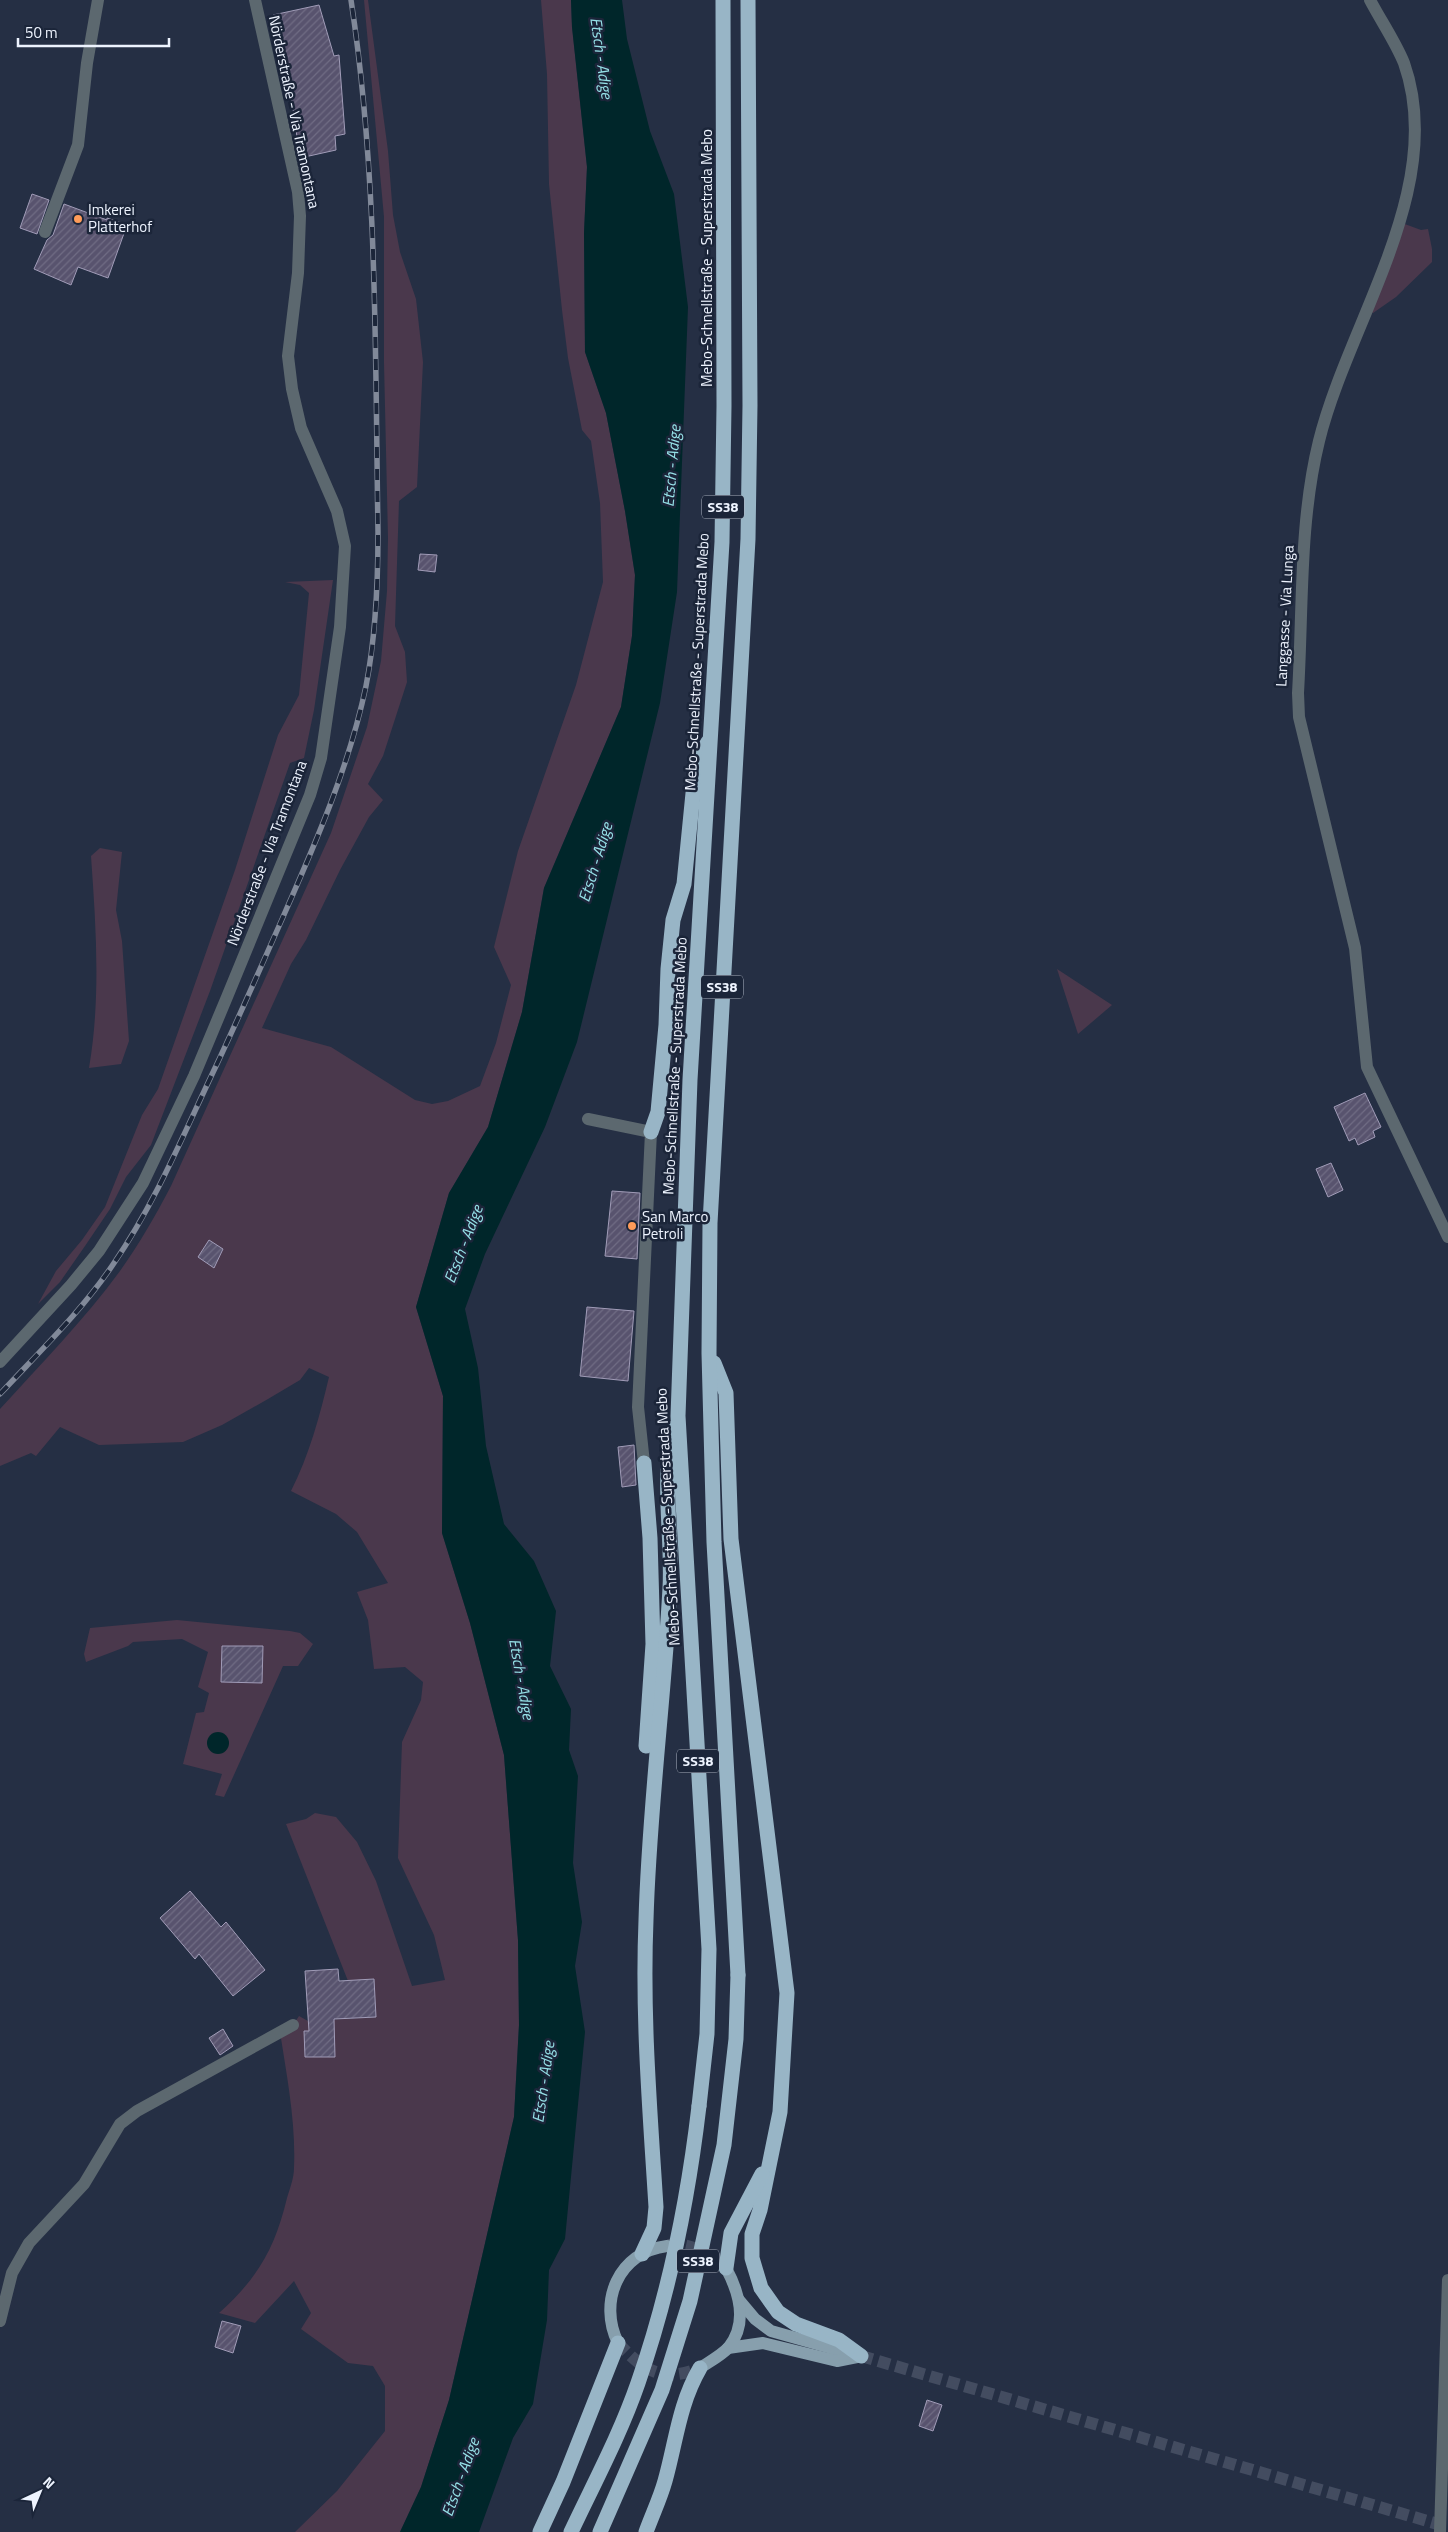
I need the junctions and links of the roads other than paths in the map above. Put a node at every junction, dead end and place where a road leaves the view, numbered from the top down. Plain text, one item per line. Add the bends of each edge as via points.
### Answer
1 (98, 0) edge
2 (255, 0) edge
3 (723, 0) edge
4 (748, 0) edge
5 (1370, 0) edge
6 (45, 232) dead end
7 (710, 738) junction
8 (588, 1118) dead end
9 (651, 1132) junction
10 (1448, 1237) edge
11 (710, 1353) junction
12 (0, 1362) edge
13 (678, 1416) junction
14 (644, 1463) joint
15 (647, 1893) junction
16 (293, 2025) dead end
17 (771, 2154) junction
18 (666, 2246) tunnel mouth
19 (642, 2254) junction
20 (726, 2268) joint
21 (1448, 2280) edge
22 (739, 2300) junction
23 (0, 2321) edge
24 (618, 2343) joint
25 (728, 2348) junction
26 (861, 2356) junction
27 (700, 2368) joint
28 (540, 2532) edge
29 (571, 2532) edge
30 (600, 2532) edge
31 (646, 2532) edge
32 (1440, 2532) edge

1 - 6 street via 78,145
2 - 12 street, Nörderstraße - Via Tramontana via 298,192 298,273 288,356 292,389 301,428 337,511 344,546 340,627 321,758 310,795 224,1005 143,1183 99,1250
3 - 7 highway, Mebo-Schnellstraße - Superstrada Mebo / SS38 via 724,435 722,542
4 - 11 highway, SS38 via 748,538 710,1223
5 - 10 street, Langgasse - Via Lunga via 1404,63 1411,88 1418,148 1405,214 1335,390 1308,487 1298,709 1355,948 1367,1067
7 - 9 highway via 696,763 684,884 673,920 658,1112
7 - 13 highway, Mebo-Schnellstraße - Superstrada Mebo / SS38 via 690,1080
8 - 9 street
9 - 14 street via 638,1407
11 - 17 highway via 726,1393 731,1539 787,1993 780,2112
11 - 30 highway, SS38, bridge via 714,1542 738,1975 736,2039 724,2144 690,2301 662,2390
13 - 15 highway via 668,1450 670,1586
13 - 29 highway, Mebo-Schnellstraße - Superstrada Mebo / SS38, bridge via 709,1949 707,2034 683,2220 638,2383
14 - 15 highway via 653,1644 638,1869
15 - 19 highway via 646,2056 656,2207 654,2228
16 - 23 street via 137,2111 120,2124 84,2184 29,2243 12,2273
17 - 20 highway via 731,2233
17 - 26 highway via 752,2234 752,2258 761,2288 778,2312 796,2324 839,2340
18 - 19 main road
19 - 24 main road via 624,2268 611,2294 610,2317
20 - 22 main road
21 - 32 street
22 - 25 main road via 739,2322
22 - 26 main road via 755,2319 771,2331
24 - 28 highway
25 - 26 main road via 763,2343 837,2361
25 - 27 main road
27 - 31 highway via 688,2389 664,2484

